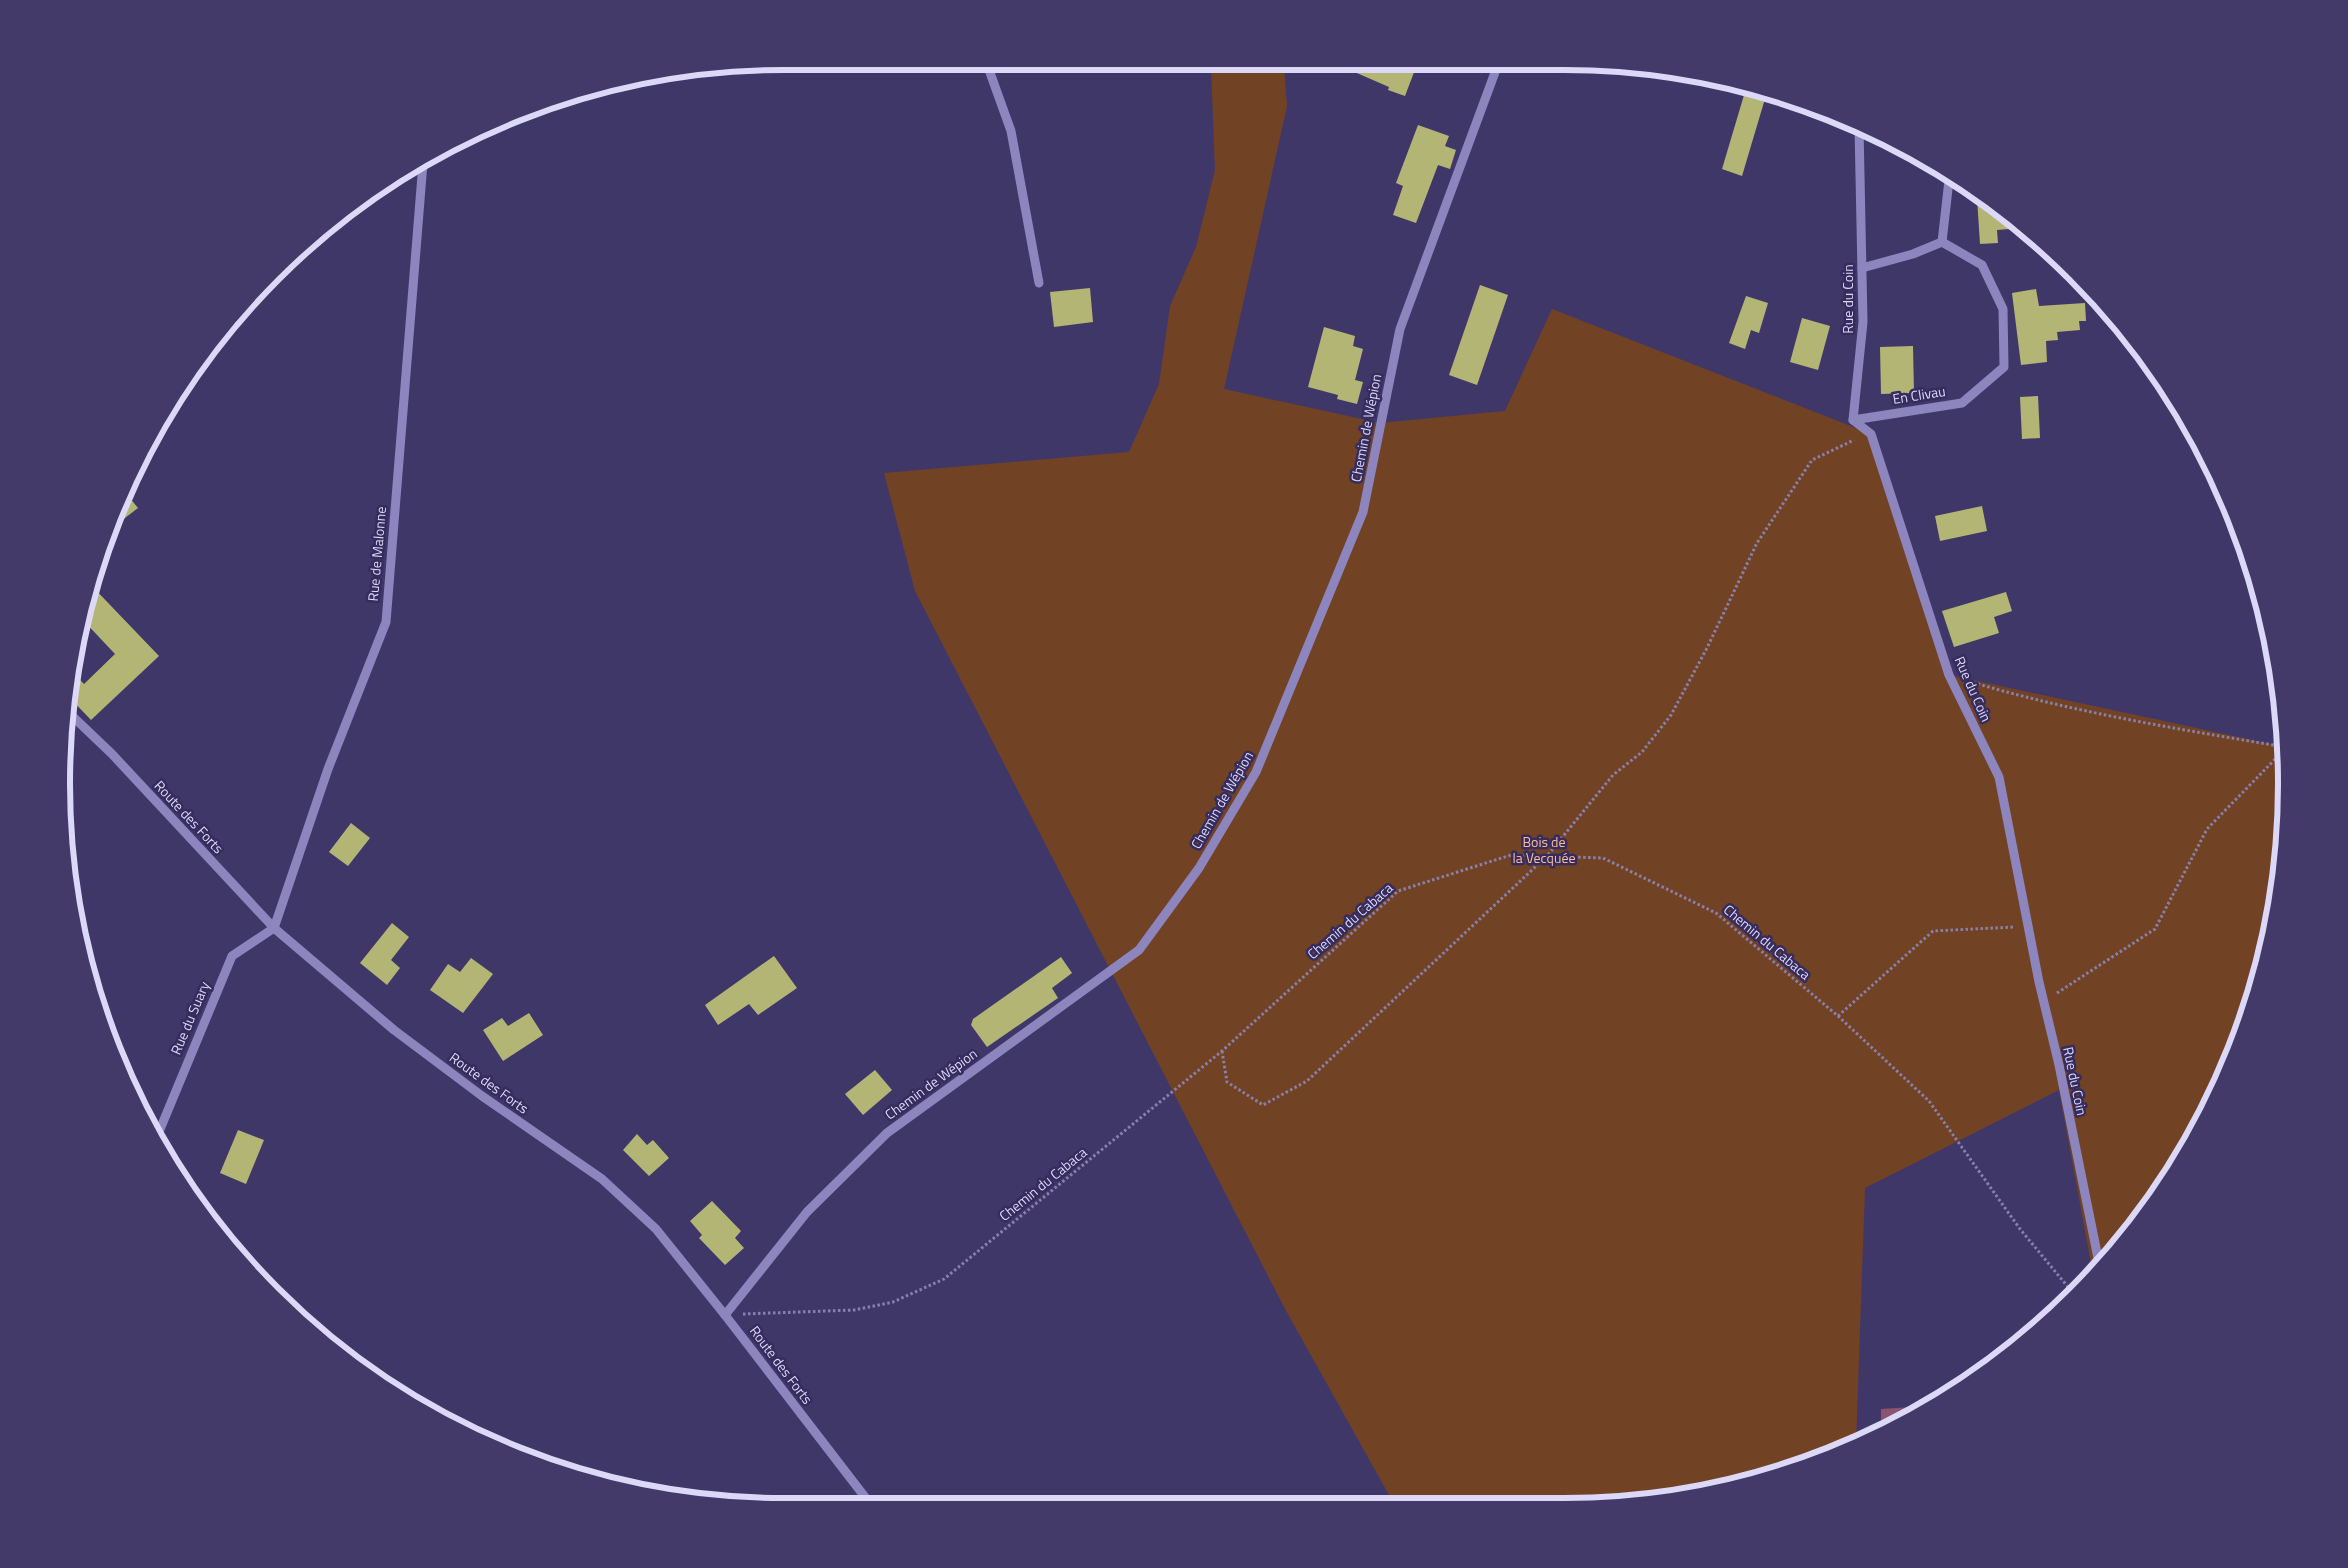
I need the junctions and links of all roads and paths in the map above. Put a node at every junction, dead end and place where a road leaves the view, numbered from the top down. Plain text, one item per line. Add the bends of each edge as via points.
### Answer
1 (989, 70) edge
2 (1496, 70) edge
3 (1859, 134) edge
4 (423, 169) edge
5 (1949, 183) edge
6 (1942, 242) junction
7 (1862, 268) junction
8 (1039, 283) dead end
9 (1853, 420) junction
10 (1871, 434) junction
11 (1949, 675) junction
12 (74, 717) edge
13 (2276, 746) edge
14 (2277, 756) edge
15 (1547, 856) junction
16 (2029, 926) junction
17 (274, 928) junction
18 (2043, 1002) junction
19 (1838, 1016) junction
20 (1222, 1051) junction
21 (160, 1130) edge
22 (2098, 1258) edge
23 (2069, 1289) edge
24 (725, 1315) junction
25 (866, 1498) edge

1 - 8 street via 1011,131
2 - 24 street, Chemin de Wépion via 1400,329 1363,512 1256,772 1198,868 1139,950 887,1133 807,1212
3 - 7 street, Rue du Coin
4 - 17 street, Rue de Malonne via 386,622 328,769
5 - 6 street
6 - 7 street
6 - 9 street, En Clivau via 1982,265 2003,309 2004,367 1962,402
7 - 9 street, Rue du Coin via 1864,322
9 - 10 street
10 - 11 street, Rue du Coin
10 - 15 path via 1835,447 1812,460 1757,543 1671,715 1642,752 1613,775
11 - 13 path via 2020,697
11 - 16 street, Rue du Coin via 2000,777
12 - 17 street, Route des Forts
14 - 18 path via 2207,829 2155,929
15 - 19 path, Chemin du Cabaca via 1603,858 1716,913
15 - 20 path, Chemin du Cabaca via 1511,855 1398,891
15 - 20 path via 1307,1081 1263,1105 1227,1082
16 - 18 street, Rue du Coin
16 - 19 path via 1933,931
17 - 21 street, Rue du Suary via 232,956
17 - 24 street, Route des Forts via 394,1030 602,1179 656,1229
18 - 22 street, Rue du Coin
19 - 23 path, Chemin du Cabaca via 1929,1101 2020,1229
20 - 24 path, Chemin du Cabaca via 944,1279 893,1302 854,1310
24 - 25 street, Route des Forts

